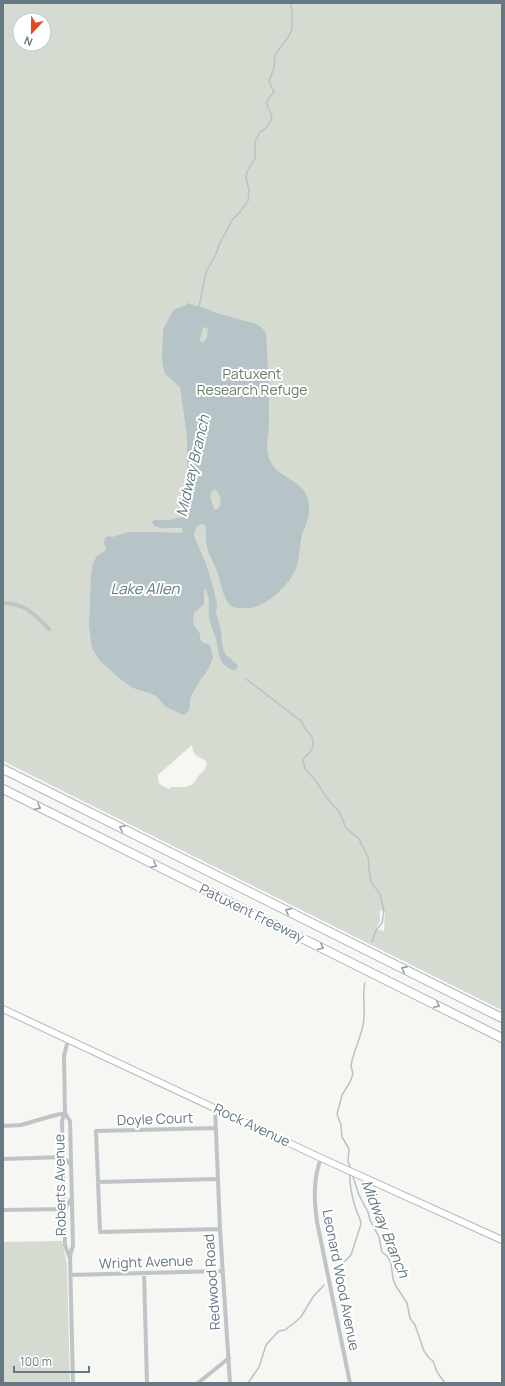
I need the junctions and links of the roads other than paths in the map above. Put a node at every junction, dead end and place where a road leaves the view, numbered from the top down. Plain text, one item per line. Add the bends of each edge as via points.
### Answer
1 (3, 603) edge
2 (49, 629) dead end
3 (3, 769) edge
4 (3, 789) edge
5 (3, 1009) edge
6 (502, 1018) edge
7 (502, 1038) edge
8 (68, 1040) junction
9 (215, 1111) junction
10 (65, 1113) junction
11 (3, 1126) edge
12 (216, 1128) junction
13 (63, 1157) junction
14 (321, 1158) junction
15 (3, 1159) edge
16 (71, 1165) junction
17 (217, 1179) junction
18 (98, 1182) junction
19 (71, 1198) junction
20 (64, 1209) junction
21 (3, 1210) edge
22 (220, 1229) junction
23 (502, 1240) edge
24 (70, 1256) junction
25 (222, 1270) junction
26 (144, 1273) junction
27 (70, 1275) junction
28 (229, 1358) junction
29 (73, 1383) edge
30 (147, 1383) edge
31 (198, 1383) edge
32 (230, 1383) edge
33 (350, 1383) edge

1 - 2 street via 22,606
6 -> 3 highway, Patuxent Freeway
4 -> 7 highway, Patuxent Freeway
5 - 8 street, Rock Avenue
8 - 9 street, Rock Avenue
8 - 10 street, Roberts Avenue via 64,1056
9 - 12 street
9 - 14 street, Rock Avenue
10 - 11 street via 21,1125
10 - 13 street, Roberts Avenue via 62,1121
10 - 16 street, Roberts Avenue via 70,1121
12 - 17 street
12 - 18 street, Doyle Court via 96,1131
13 - 15 street
13 - 16 street
13 - 20 street, Roberts Avenue
14 - 23 street, Rock Avenue
14 - 33 street, Leonard Wood Avenue via 315,1183 316,1217
16 - 19 street, Roberts Avenue
17 - 18 street
17 - 22 street, Redwood Road
18 - 22 street via 100,1232
19 - 20 street
19 - 24 street, Roberts Avenue
20 - 21 street
20 - 24 street, Roberts Avenue via 65,1245
22 - 25 street, Redwood Road
24 - 27 street, Roberts Avenue
25 - 26 street, Wright Avenue
25 - 28 street, Redwood Road
26 - 27 street, Wright Avenue
26 - 30 street
27 - 29 street, Roberts Avenue
28 - 31 street
28 - 32 street, Redwood Road

